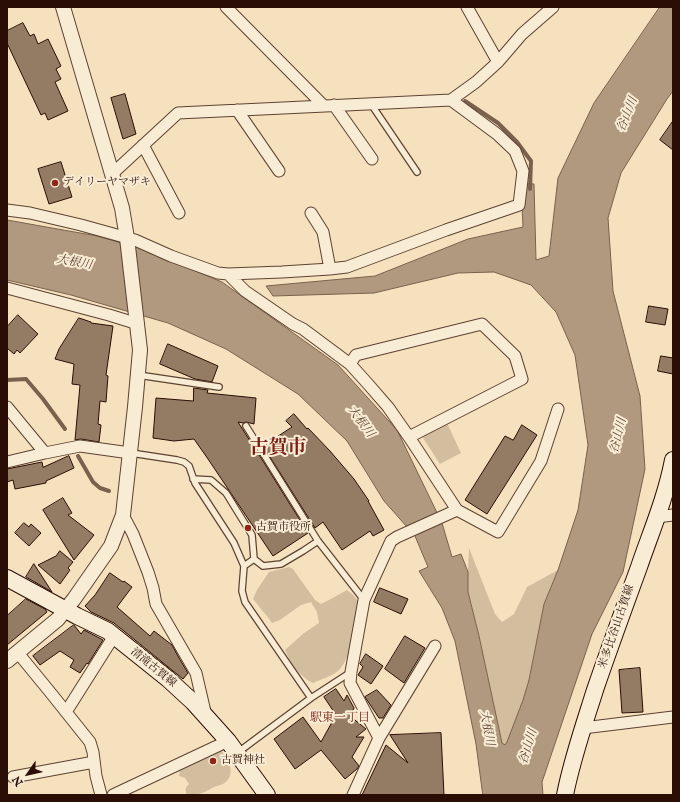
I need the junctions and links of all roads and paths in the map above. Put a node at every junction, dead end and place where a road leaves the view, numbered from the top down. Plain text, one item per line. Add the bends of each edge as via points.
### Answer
1 (63, 7) edge
2 (226, 7) edge
3 (466, 7) edge
4 (553, 7) edge
5 (498, 62) junction
6 (451, 100) junction
7 (371, 104) junction
8 (329, 106) junction
9 (237, 110) junction
10 (143, 145) junction
11 (372, 159) dead end
12 (279, 171) dead end
13 (417, 172) dead end
14 (112, 174) junction
15 (7, 210) edge
16 (179, 213) dead end
17 (312, 213) dead end
18 (127, 240) junction
19 (330, 269) junction
20 (228, 274) junction
21 (7, 290) edge
22 (138, 324) junction
23 (350, 364) junction
24 (138, 375) junction
25 (219, 387) dead end
26 (7, 407) edge
27 (558, 409) dead end
28 (246, 426) dead end
29 (409, 437) junction
30 (45, 453) junction
31 (130, 453) junction
32 (673, 460) edge
33 (7, 462) edge
34 (193, 479) junction
35 (457, 510) junction
36 (123, 515) junction
37 (673, 515) edge
38 (657, 517) junction
39 (318, 541) junction
40 (254, 559) junction
41 (244, 566) junction
42 (7, 578) edge
43 (364, 600) junction
44 (66, 610) junction
45 (114, 636) junction
46 (435, 646) dead end
47 (12, 657) edge
48 (351, 672) junction
49 (311, 698) junction
50 (66, 712) junction
51 (207, 716) junction
52 (673, 717) edge
53 (583, 728) junction
54 (380, 738) junction
55 (233, 747) junction
56 (94, 762) junction
57 (13, 777) dead end
58 (101, 795) edge
59 (113, 795) edge
60 (267, 795) edge
61 (353, 795) edge
62 (566, 795) edge

1 - 14 street
2 - 8 street
3 - 5 street
4 - 5 street via 522,34
5 - 6 street
6 - 7 street
6 - 19 street via 497,134 515,151 523,171 519,205 347,267
7 - 8 street
7 - 13 lane
8 - 9 street
8 - 11 street
9 - 10 street via 178,113
9 - 12 street
10 - 14 street
10 - 16 street
14 - 18 street via 122,208
15 - 18 street via 37,215
17 - 19 street via 323,232
18 - 20 street via 136,240 171,256 218,273
18 - 22 street
19 - 20 street
20 - 23 street via 245,291
21 - 22 street
22 - 24 street
23 - 29 street via 388,407
23 - 29 street via 356,355 482,324 515,356 522,378
24 - 25 lane
24 - 31 street
26 - 30 street
27 - 35 street via 540,461 498,532
28 - 39 lane
29 - 35 street
30 - 31 street via 80,446
30 - 33 street
31 - 34 lane via 184,462 189,466
31 - 36 street
32 - 38 main road, 米多比谷山古賀線
34 - 40 lane via 210,480 226,493 252,535
34 - 41 lane via 234,543
35 - 43 street via 391,542
36 - 44 street via 111,546
36 - 51 street via 148,572 156,604 196,673
37 - 38 street
38 - 53 main road, 米多比谷山古賀線
39 - 40 lane via 281,564 263,566
39 - 43 lane
40 - 41 lane
41 - 49 lane via 242,591 245,602
42 - 44 main road, 清滝古賀線
43 - 48 street
44 - 45 main road, 清滝古賀線
44 - 47 street
45 - 50 street
45 - 51 main road, 清滝古賀線 via 168,679
46 - 54 street
47 - 50 street
48 - 49 lane
48 - 54 street via 350,684
49 - 55 lane
50 - 56 street via 90,742
51 - 55 main road, 清滝古賀線
52 - 53 street
53 - 62 main road, 米多比谷山古賀線 via 569,775
54 - 61 street
55 - 59 street
55 - 60 main road, 清滝古賀線
56 - 57 street
56 - 58 street

